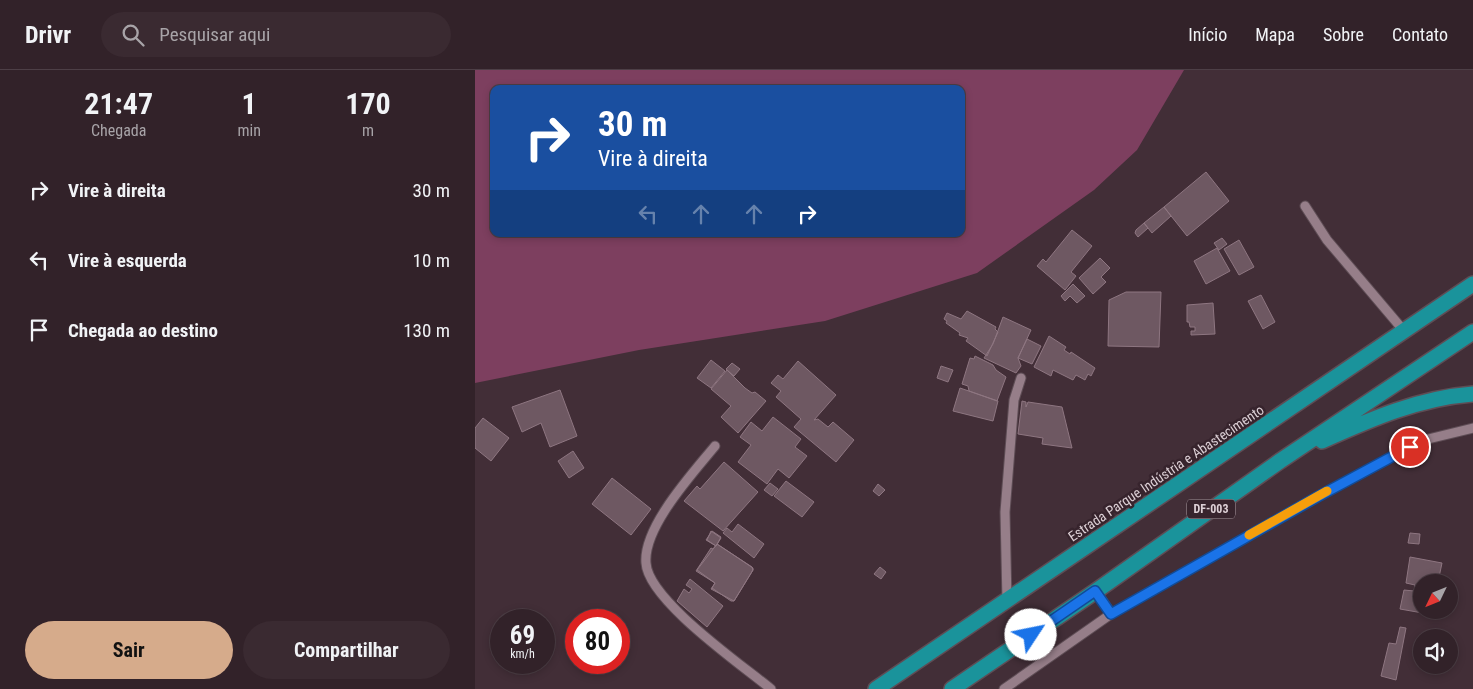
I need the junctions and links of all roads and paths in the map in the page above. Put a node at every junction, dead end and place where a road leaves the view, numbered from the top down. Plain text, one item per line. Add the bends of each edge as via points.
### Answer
1 (1305, 206) dead end
2 (1473, 284) edge
3 (1404, 331) junction
4 (1473, 332) edge
5 (1021, 378) dead end
6 (1473, 394) edge
7 (1473, 428) edge
8 (715, 446) dead end
9 (1280, 460) junction
10 (1095, 591) junction
11 (1007, 601) junction
12 (1111, 614) junction
13 (771, 689) edge
14 (876, 689) edge
15 (951, 689) edge
16 (1003, 689) edge

1 - 3 street via 1327,240
2 - 3 highway, Estrada Parque Indústria e Abastecimento / DF-003
3 - 11 highway, Estrada Parque Indústria e Abastecimento / DF-003
4 - 9 highway, DF-003
5 - 11 street via 1014,400 1005,512
6 - 9 highway via 1401,408
7 - 12 street via 1424,440 1382,461
8 - 13 street via 673,497 649,544 646,563 652,582 662,597
9 - 10 highway, DF-003
10 - 12 street
10 - 15 highway, DF-003
11 - 14 highway, Estrada Parque Indústria e Abastecimento / DF-003
12 - 16 street

